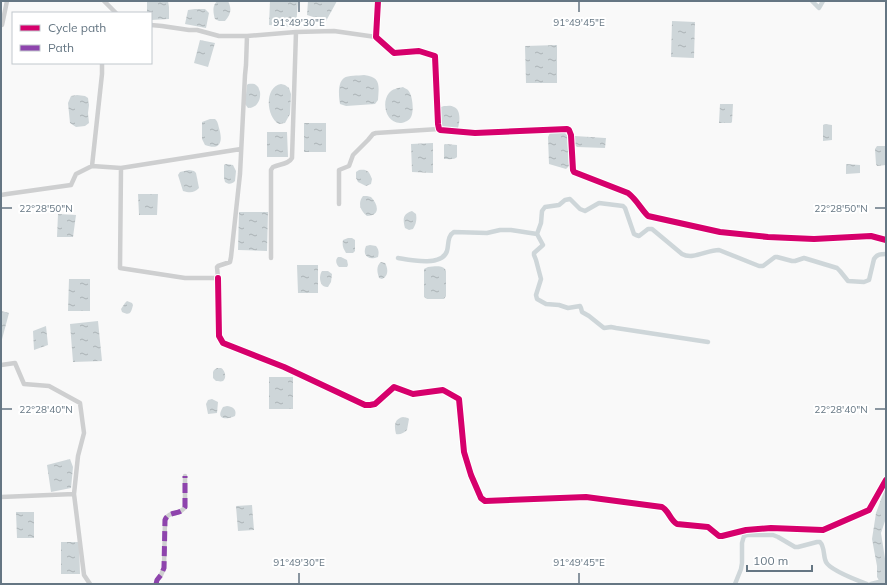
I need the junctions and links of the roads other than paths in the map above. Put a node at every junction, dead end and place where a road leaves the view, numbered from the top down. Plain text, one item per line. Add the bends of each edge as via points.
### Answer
1 (7, 1) edge
2 (104, 1) edge
3 (378, 1) edge
4 (115, 12) edge
5 (1, 25) edge
6 (152, 25) edge
7 (296, 32) junction
8 (247, 36) junction
9 (376, 37) junction
10 (102, 64) edge
11 (439, 129) junction
12 (241, 150) junction
13 (92, 166) junction
14 (121, 168) junction
15 (1, 195) edge
16 (339, 204) dead end
17 (886, 240) edge
18 (271, 258) dead end
19 (218, 278) junction
20 (1, 365) edge
21 (185, 476) dead end
22 (886, 480) edge
23 (74, 494) junction
24 (1, 497) edge
25 (90, 584) edge
26 (156, 584) edge

1 - 5 street
2 - 4 street
3 - 9 street
6 - 8 street via 197,30 219,36
7 - 8 street
7 - 9 street via 334,31
7 - 18 street via 292,160 271,170
8 - 12 street
9 - 11 street via 394,53 419,51 435,56
10 - 13 street
11 - 16 street via 373,134 352,154 349,166 339,170
11 - 17 street via 475,133 569,130 574,172 628,193 648,216 720,232 768,237 814,239 871,236
12 - 14 street
12 - 19 street via 231,260 217,267
13 - 14 street
13 - 15 street via 76,174 71,185
14 - 19 street via 120,268 185,278
19 - 22 street via 219,336 223,343 284,367 365,405 375,404 394,387 413,394 443,390 459,399 464,452 471,475 481,498 485,501 586,497 662,508 666,509 677,524 708,527 720,536 771,528 823,530 869,510
20 - 23 street via 15,362 24,384 49,386 80,403 84,433 78,456
21 - 26 street via 185,507 181,512 166,517 164,568
23 - 24 street
23 - 25 street via 84,575

